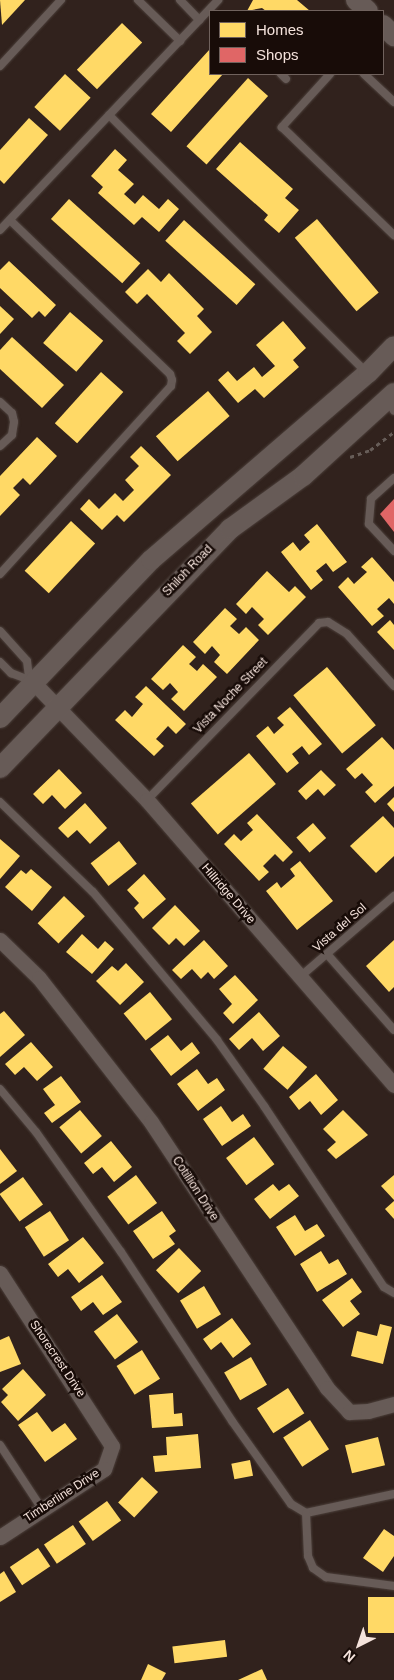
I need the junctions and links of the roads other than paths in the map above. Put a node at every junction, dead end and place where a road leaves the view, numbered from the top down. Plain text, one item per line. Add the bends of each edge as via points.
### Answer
1 (61, 0) edge
2 (138, 0) edge
3 (180, 0) edge
4 (356, 0) edge
5 (367, 10) edge
6 (209, 12) edge
7 (199, 20) junction
8 (384, 26) edge
9 (394, 36) edge
10 (180, 40) junction
11 (0, 66) edge
12 (329, 75) edge
13 (365, 75) edge
14 (394, 102) edge
15 (109, 115) junction
16 (10, 220) junction
17 (0, 230) edge
18 (394, 235) edge
19 (394, 346) edge
20 (368, 374) junction
21 (392, 401) edge
22 (0, 402) edge
23 (0, 446) edge
24 (394, 478) edge
25 (394, 551) edge
26 (0, 574) edge
27 (0, 631) edge
28 (0, 662) edge
29 (31, 681) junction
30 (394, 686) edge
31 (57, 707) junction
32 (0, 718) edge
33 (0, 768) edge
34 (146, 800) junction
35 (0, 802) edge
36 (394, 896) edge
37 (0, 940) edge
38 (327, 954) junction
39 (301, 976) junction
40 (394, 1030) edge
41 (394, 1085) edge
42 (0, 1089) edge
43 (0, 1273) edge
44 (394, 1292) edge
45 (394, 1404) edge
46 (0, 1445) edge
47 (112, 1446) joint
48 (394, 1494) edge
49 (42, 1509) junction
50 (306, 1513) junction
51 (0, 1537) edge
52 (394, 1586) edge

1 - 11 lane
2 - 10 lane
3 - 7 lane
4 - 5 main road
6 - 7 lane
7 - 10 lane
8 - 9 main road
10 - 15 lane
12 - 18 lane via 282,127
13 - 14 lane
15 - 16 lane
15 - 20 lane
16 - 17 lane
16 - 26 lane via 170,374 172,380 171,386
19 - 20 main road
20 - 21 main road
20 - 29 main road via 151,560
21 - 31 main road, Shiloh Road via 303,476 230,529
22 - 23 lane via 12,413 14,422 12,435
24 - 25 lane via 371,499 369,524
27 - 29 lane via 27,661
28 - 29 lane via 11,673
29 - 31 street, Hillridge Drive
29 - 32 main road
30 - 34 lane, Vista Noche Street via 337,627 328,622 312,628
31 - 33 main road, Shiloh Road
31 - 34 street, Hillridge Drive
34 - 39 street, Hillridge Drive
35 - 44 lane via 93,892 199,1018 264,1106 384,1288
36 - 38 lane, Vista del Sol
37 - 45 street, Cotillion Drive via 39,978 151,1122 327,1388 349,1412
38 - 39 lane, Vista del Sol
38 - 40 lane
39 - 41 street, Hillridge Drive
42 - 50 lane via 36,1132 121,1252 291,1504
43 - 47 street, Shorecrest Drive
46 - 49 lane
47 - 49 street, Timberline Drive via 104,1469
48 - 50 lane
49 - 51 street, Timberline Drive
50 - 52 lane via 308,1556 313,1568 326,1577

